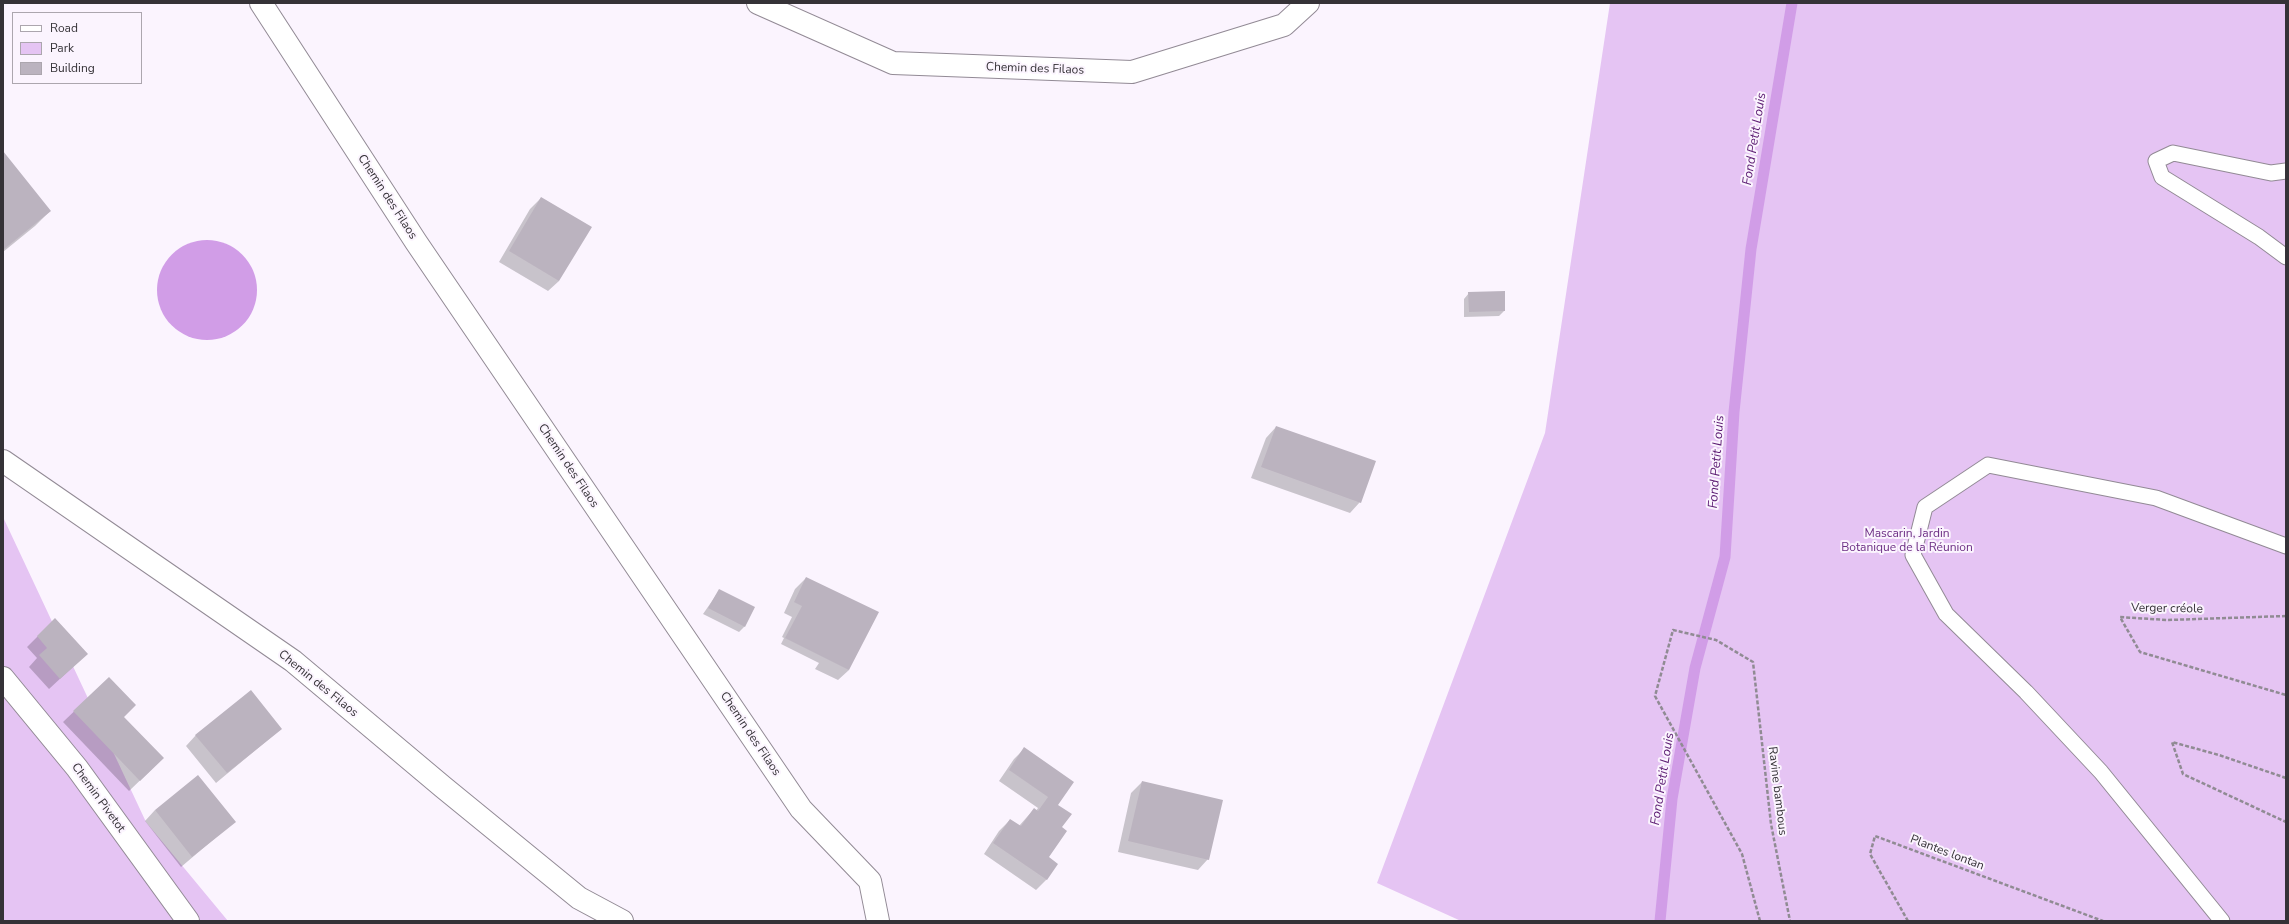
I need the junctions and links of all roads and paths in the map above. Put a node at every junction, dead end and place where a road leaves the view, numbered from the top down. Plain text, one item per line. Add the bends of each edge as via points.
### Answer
1 (261, 3) edge
2 (758, 3) edge
3 (1308, 3) edge
4 (2286, 171) edge
5 (2286, 257) edge
6 (3, 461) edge
7 (2286, 546) edge
8 (2286, 616) edge
9 (3, 678) edge
10 (2286, 695) edge
11 (2286, 778) edge
12 (2286, 822) edge
13 (188, 921) edge
14 (622, 921) edge
15 (878, 921) edge
16 (1760, 921) edge
17 (1790, 921) edge
18 (1908, 921) edge
19 (2103, 921) edge
20 (2222, 921) edge

1 - 15 street, Chemin des Filaos via 421,249 801,809 870,880
2 - 3 street, Chemin des Filaos via 893,64 1132,72 1284,25
4 - 5 lane via 2270,173 2173,153 2156,162 2162,177 2259,237
6 - 14 street, Chemin des Filaos via 293,661 579,898
7 - 20 lane via 2156,498 1988,465 1925,507 1913,555 1946,614 2026,692 2101,772
8 - 10 path, Verger créole via 2168,620 2120,617 2140,652
9 - 13 street, Chemin Pivetot via 77,768
11 - 12 path via 2172,742 2183,774
16 - 17 path, Ravine bambous via 1742,854 1655,696 1673,630 1716,640 1753,662 1771,824
18 - 19 path, Plantes lontan via 1870,854 1875,836

